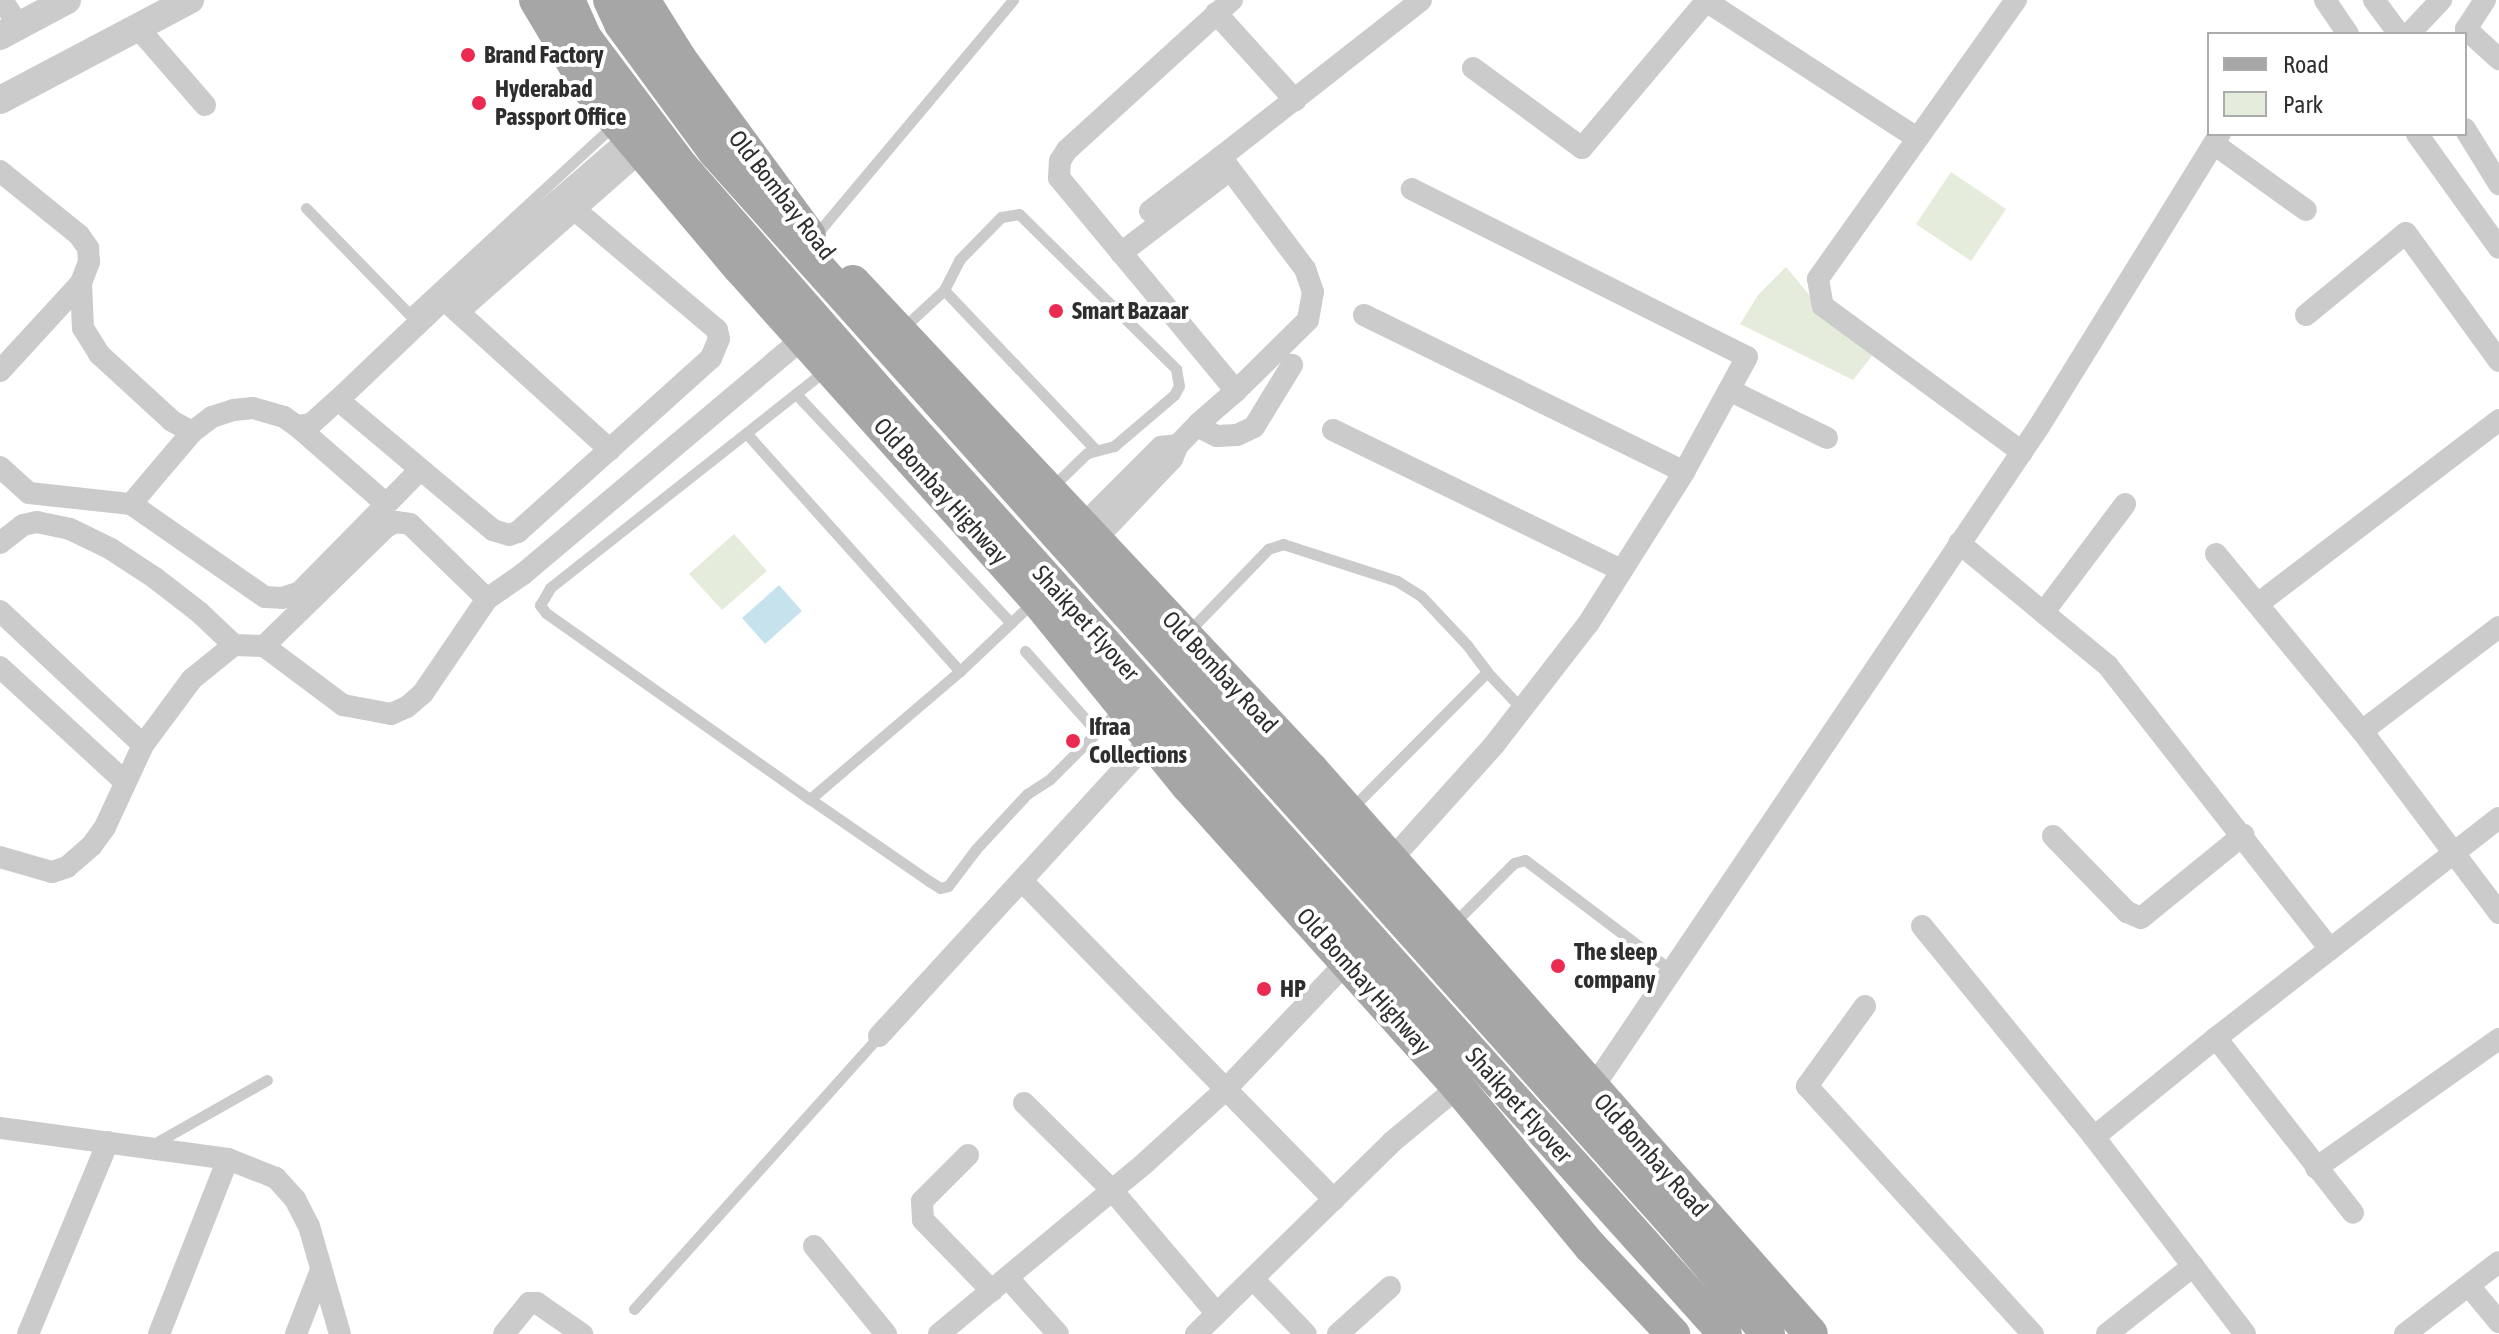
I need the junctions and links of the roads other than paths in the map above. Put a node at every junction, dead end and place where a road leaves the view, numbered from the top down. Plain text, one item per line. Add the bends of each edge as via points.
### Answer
1 (2, 0) edge
2 (67, 0) edge
3 (190, 0) edge
4 (536, 0) edge
5 (568, 0) edge
6 (610, 0) edge
7 (643, 0) edge
8 (1013, 0) edge
9 (1421, 0) edge
10 (2016, 0) edge
11 (2325, 0) edge
12 (2374, 0) edge
13 (2441, 0) edge
14 (2485, 0) edge
15 (1706, 1) edge
16 (1224, 6) edge
17 (138, 28) junction
18 (9, 31) edge
19 (2347, 32) edge
20 (2398, 32) edge
21 (2411, 32) edge
22 (2499, 59) edge
23 (1473, 68) dead end
24 (0, 100) edge
25 (1295, 100) junction
26 (205, 105) dead end
27 (2467, 132) edge
28 (2418, 136) edge
29 (630, 137) junction
30 (1917, 138) junction
31 (2217, 139) edge
32 (1225, 164) junction
33 (0, 171) edge
34 (2499, 184) edge
35 (1412, 189) dead end
36 (306, 208) dead end
37 (574, 209) junction
38 (2306, 210) dead end
39 (1150, 211) dead end
40 (802, 228) junction
41 (2499, 248) edge
42 (1121, 253) junction
43 (739, 267) junction
44 (81, 283) junction
45 (944, 290) junction
46 (451, 305) junction
47 (1364, 315) dead end
48 (2306, 315) dead end
49 (899, 331) junction
50 (804, 337) junction
51 (2499, 361) edge
52 (1292, 365) dead end
53 (830, 366) junction
54 (0, 371) edge
55 (1729, 390) junction
56 (1236, 391) junction
57 (796, 394) junction
58 (338, 400) junction
59 (2499, 420) edge
60 (297, 426) junction
61 (1197, 426) junction
62 (1333, 430) dead end
63 (192, 432) junction
64 (747, 434) junction
65 (1827, 438) dead end
66 (1095, 449) junction
67 (610, 450) junction
68 (2022, 452) junction
69 (0, 467) edge
70 (420, 470) junction
71 (1684, 472) junction
72 (1048, 490) junction
73 (385, 503) junction
74 (131, 504) junction
75 (2125, 504) dead end
76 (1088, 533) junction
77 (0, 543) edge
78 (1959, 543) junction
79 (2216, 554) dead end
80 (1621, 570) junction
81 (487, 599) junction
82 (1036, 599) junction
83 (2259, 603) junction
84 (0, 611) edge
85 (2044, 612) junction
86 (1011, 623) junction
87 (2499, 627) edge
88 (1185, 635) junction
89 (234, 645) junction
90 (264, 646) junction
91 (1025, 651) dead end
92 (0, 667) edge
93 (960, 671) junction
94 (1487, 672) junction
95 (1124, 706) junction
96 (1522, 709) junction
97 (2362, 731) junction
98 (1097, 732) junction
99 (1151, 739) junction
100 (143, 745) junction
101 (125, 782) junction
102 (810, 799) junction
103 (1348, 812) junction
104 (2499, 818) edge
105 (2243, 835) junction
106 (2053, 836) dead end
107 (2453, 851) junction
108 (0, 857) edge
109 (1390, 861) junction
110 (1022, 881) junction
111 (2499, 913) edge
112 (1922, 926) dead end
113 (1450, 928) junction
114 (2330, 949) junction
115 (1347, 962) junction
116 (1672, 971) junction
117 (1865, 1006) dead end
118 (879, 1036) joint
119 (2216, 1038) junction
120 (2499, 1039) edge
121 (267, 1080) dead end
122 (1458, 1087) junction
123 (1592, 1089) junction
124 (1225, 1090) junction
125 (1024, 1103) dead end
126 (0, 1128) edge
127 (2094, 1137) junction
128 (108, 1142) junction
129 (148, 1148) junction
130 (968, 1155) dead end
131 (228, 1159) junction
132 (2316, 1168) junction
133 (1112, 1190) junction
134 (1334, 1200) junction
135 (2353, 1213) dead end
136 (814, 1246) dead end
137 (2499, 1262) edge
138 (2193, 1266) junction
139 (321, 1270) junction
140 (1253, 1279) junction
141 (1000, 1285) junction
142 (2469, 1286) junction
143 (1390, 1287) dead end
144 (634, 1309) dead end
145 (1217, 1314) junction
146 (2499, 1322) edge
147 (28, 1334) edge
148 (159, 1334) edge
149 (296, 1334) edge
150 (340, 1334) edge
151 (504, 1334) edge
152 (582, 1334) edge
153 (886, 1334) edge
154 (939, 1334) edge
155 (1058, 1334) edge
156 (1196, 1334) edge
157 (1306, 1334) edge
158 (1338, 1334) edge
159 (1673, 1334) edge
160 (1725, 1334) edge
161 (1768, 1334) edge
162 (1811, 1334) edge
163 (2033, 1334) edge
164 (2107, 1334) edge
165 (2245, 1334) edge
166 (2405, 1334) edge

1 - 18 street
2 - 18 street
3 - 17 street
4 - 29 main road, Old Bombay Highway via 589,89
5 - 160 main road, Shaikpet Flyover, bridge via 585,38 682,167
6 - 161 main road, Shaikpet Flyover, bridge via 621,24 715,152
7 - 40 main road, Old Bombay Road
8 - 40 lane
9 - 25 street
10 - 30 street
11 - 19 street
12 - 20 street
13 - 21 street
14 - 22 street via 2466,29
15 - 23 street via 1582,148
15 - 30 street
16 - 25 street
16 - 42 street via 1060,161 1059,178
17 - 24 street
17 - 26 street
25 - 32 street
27 - 34 street
28 - 41 street
29 - 36 lane via 409,314
29 - 37 street
29 - 43 main road, Old Bombay Highway
29 - 46 street
30 - 68 street via 1818,279 1823,306
31 - 38 street
31 - 68 street
32 - 39 street
32 - 42 street
32 - 56 street via 1305,269 1313,292 1308,320
33 - 44 street via 79,235 89,262
35 - 55 street via 1747,357
37 - 46 street
37 - 67 street via 717,330 719,339 711,358
40 - 43 main road
40 - 49 main road, Old Bombay Road
42 - 56 street
43 - 50 main road, Old Bombay Highway
44 - 54 street
44 - 63 street via 83,328 99,354 172,421
45 - 49 lane
45 - 66 lane
45 - 66 lane via 959,260 1001,217 1019,214 1176,369 1179,386 1174,395 1114,446
46 - 58 street
46 - 67 street
47 - 71 street
48 - 51 street via 2406,233
49 - 72 main road, Old Bombay Road
50 - 53 main road, Old Bombay Highway
50 - 81 street
52 - 61 street via 1254,427 1217,436
53 - 57 lane
53 - 82 main road, Old Bombay Highway
55 - 65 street
55 - 71 street
56 - 61 street
57 - 64 lane
57 - 86 lane
58 - 60 street via 311,424
58 - 70 street
59 - 83 street
60 - 63 street via 253,408 212,417
60 - 73 street
61 - 76 street via 1178,445 1161,447
62 - 80 street
63 - 74 street
64 - 93 lane
64 - 102 lane via 550,588 540,605
66 - 72 lane
67 - 70 street via 509,535 493,530
68 - 78 street
69 - 74 street via 29,493
70 - 73 street
71 - 80 street
72 - 76 main road, Old Bombay Road
73 - 74 street via 300,592 282,598 265,597
75 - 85 street
76 - 88 main road, Old Bombay Road
77 - 89 street via 23,525 37,522 80,533 155,578
78 - 85 street
78 - 116 street
79 - 83 street
80 - 96 street via 1588,624
81 - 90 street via 423,693 391,714 343,705
81 - 90 street via 410,524 396,522
82 - 86 lane
82 - 95 main road, Old Bombay Highway
83 - 97 street
84 - 100 street
85 - 105 street via 2108,666
86 - 93 lane
87 - 97 street
88 - 94 lane via 1268,549 1283,544 1397,581 1421,596
88 - 103 main road, Old Bombay Road
89 - 90 street
89 - 100 street via 192,679
91 - 98 lane
92 - 101 street
93 - 102 lane
94 - 96 lane
94 - 103 lane
95 - 98 lane
95 - 99 main road, Old Bombay Highway
96 - 109 street
97 - 107 street
98 - 102 lane via 1050,779 1027,794 948,886 940,888
99 - 110 street
99 - 115 main road, Old Bombay Highway
100 - 101 street
101 - 108 street via 105,827 67,867 52,872
103 - 109 main road, Old Bombay Road
104 - 107 street
105 - 106 street via 2141,918 2127,912
105 - 114 street
107 - 111 street
107 - 114 street
109 - 113 main road, Old Bombay Road
110 - 118 street
110 - 124 street
112 - 127 street
113 - 116 lane via 1514,863 1525,860
113 - 123 main road, Old Bombay Road
114 - 119 street
115 - 122 main road, Old Bombay Highway
115 - 124 street
116 - 123 street
117 - 163 street via 1807,1086
118 - 144 lane
119 - 127 street
119 - 132 street
120 - 132 street
121 - 129 lane
122 - 134 street
122 - 159 main road, Old Bombay Highway via 1591,1247
123 - 162 main road, Old Bombay Road
124 - 133 street
124 - 134 street
125 - 133 street
126 - 128 street
127 - 138 street
128 - 129 street
128 - 147 street
129 - 131 street
130 - 141 street via 922,1201 923,1220
131 - 139 street via 276,1178 295,1199
131 - 148 street
132 - 135 street
133 - 141 street
133 - 145 street
134 - 140 street
136 - 153 street
137 - 142 street
138 - 164 street
138 - 165 street
139 - 149 street
139 - 150 street
140 - 145 street
140 - 157 street
141 - 154 street
141 - 155 street
142 - 146 street
142 - 166 street
143 - 158 street
145 - 156 street
151 - 152 street via 523,1305 537,1303

